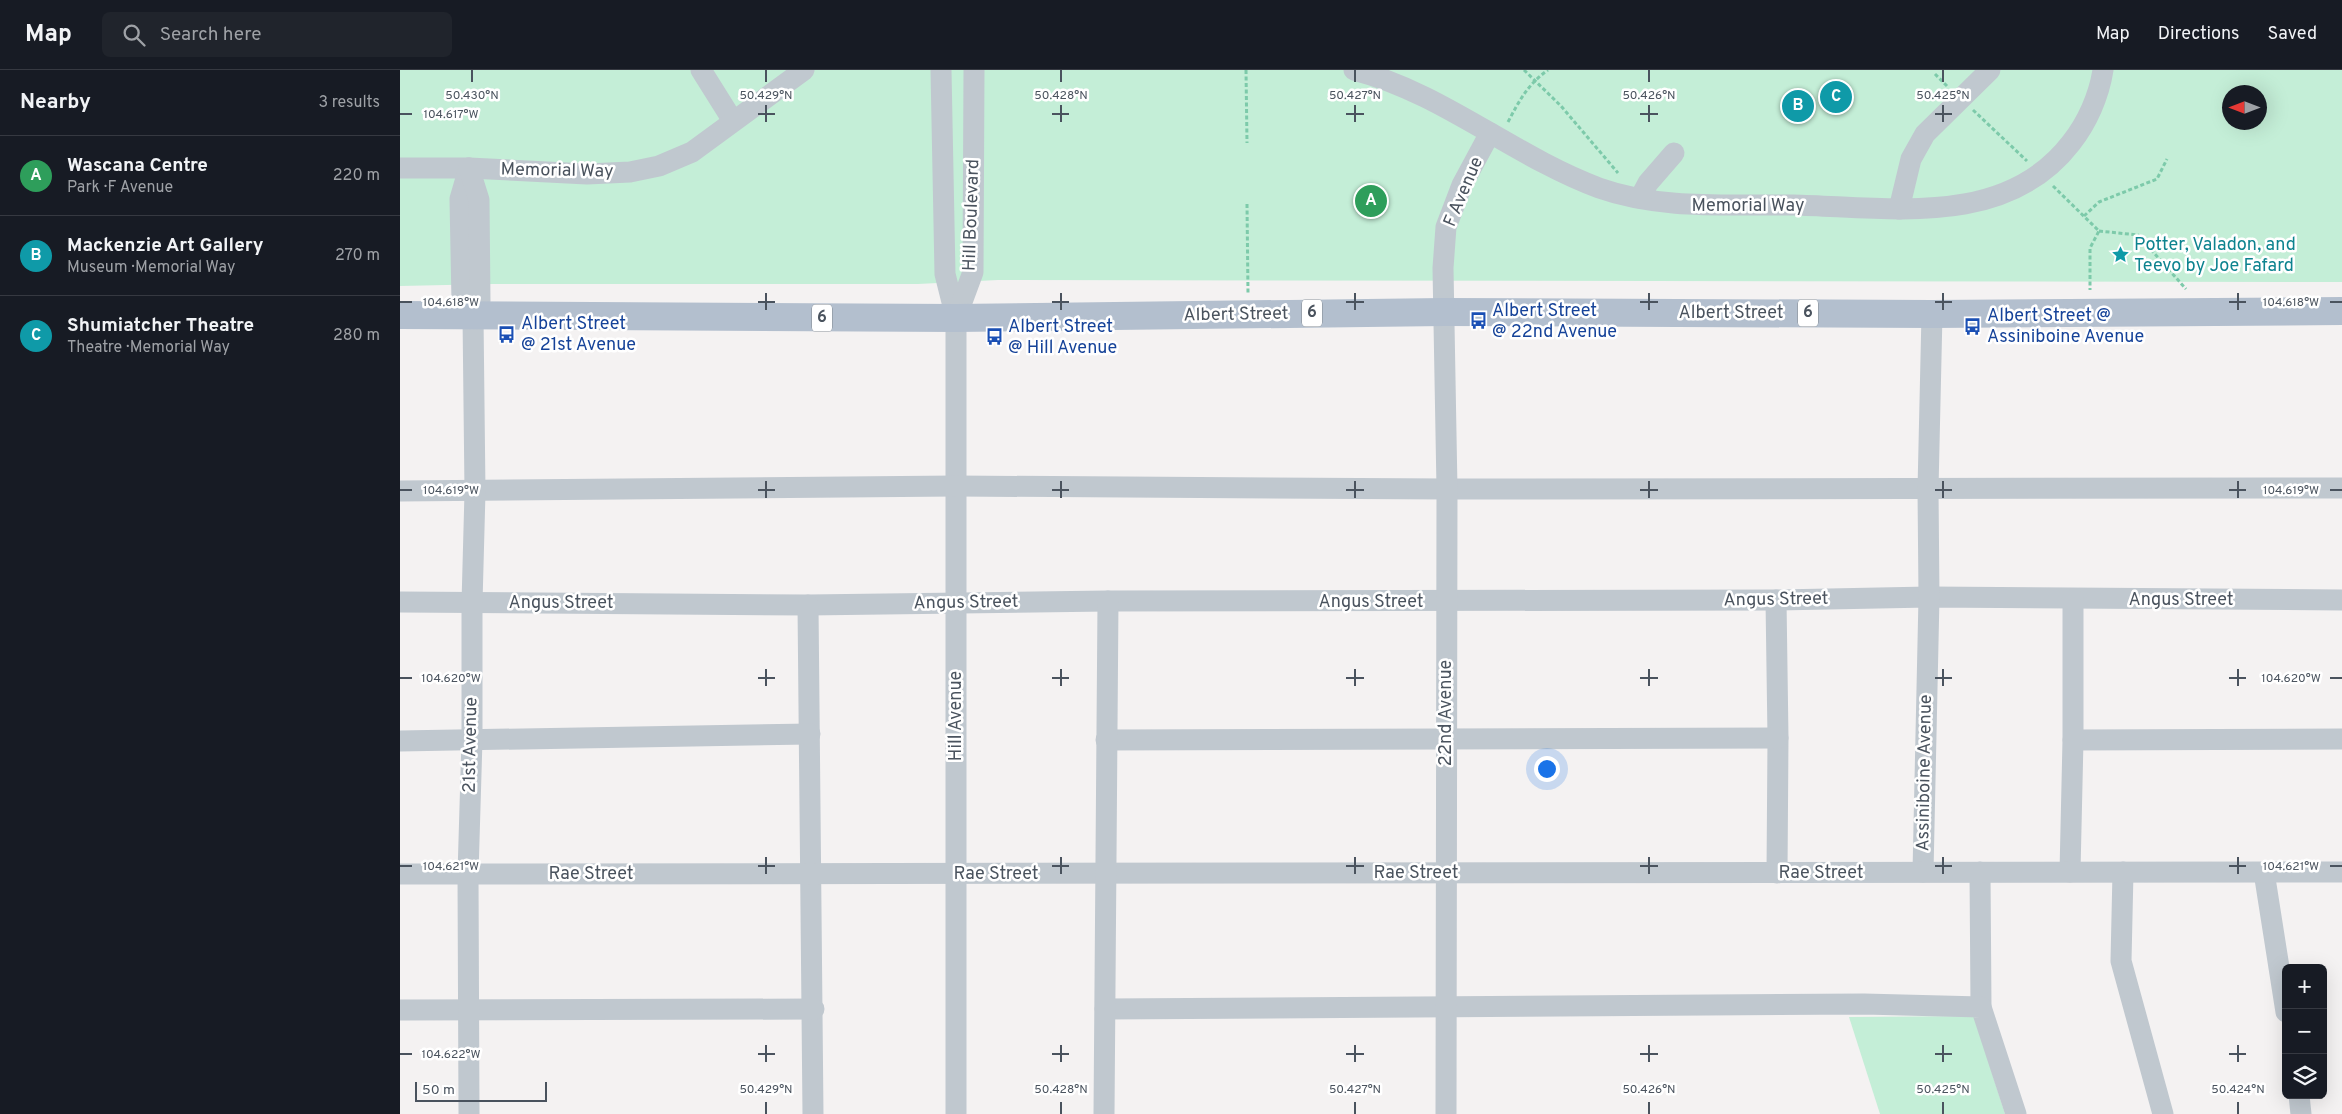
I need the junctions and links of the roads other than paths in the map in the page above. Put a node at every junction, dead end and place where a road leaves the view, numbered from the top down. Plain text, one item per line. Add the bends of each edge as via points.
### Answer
1 (701, 70) edge
2 (804, 70) edge
3 (941, 70) edge
4 (974, 70) edge
5 (1354, 70) edge
6 (1990, 70) edge
7 (2103, 70) edge
8 (733, 122) junction
9 (1495, 136) junction
10 (1674, 153) dead end
11 (400, 168) edge
12 (469, 168) junction
13 (1631, 196) junction
14 (1899, 209) junction
15 (2342, 311) edge
16 (1444, 312) junction
17 (1932, 314) junction
18 (400, 316) edge
19 (473, 316) junction
20 (956, 318) junction
21 (956, 486) junction
22 (2342, 488) edge
23 (1447, 489) junction
24 (1928, 489) junction
25 (400, 491) edge
26 (475, 492) junction
27 (1929, 597) junction
28 (2073, 599) junction
29 (1776, 600) junction
30 (2342, 600) edge
31 (1108, 601) junction
32 (400, 602) edge
33 (1446, 602) junction
34 (472, 603) junction
35 (956, 603) junction
36 (808, 604) junction
37 (810, 734) junction
38 (1778, 738) junction
39 (472, 740) junction
40 (1106, 740) junction
41 (1445, 740) junction
42 (2074, 740) junction
43 (2342, 740) edge
44 (400, 742) edge
45 (1923, 872) junction
46 (1980, 872) junction
47 (2070, 872) junction
48 (2124, 872) junction
49 (2264, 872) junction
50 (2342, 872) edge
51 (1106, 873) junction
52 (1447, 873) junction
53 (1777, 873) junction
54 (400, 874) edge
55 (468, 874) junction
56 (812, 874) junction
57 (956, 874) junction
58 (1446, 1005) junction
59 (1981, 1007) junction
60 (1105, 1008) junction
61 (814, 1009) junction
62 (2286, 1009) edge
63 (400, 1010) edge
64 (467, 1010) junction
65 (2299, 1099) edge
66 (469, 1114) edge
67 (813, 1114) edge
68 (956, 1114) edge
69 (1104, 1114) edge
70 (1446, 1114) edge
71 (2016, 1114) edge
72 (2163, 1114) edge
73 (2301, 1114) edge

1 - 8 street
2 - 8 street, Memorial Way
3 - 20 street, Hill Boulevard via 945,274
4 - 20 street, Hill Boulevard via 973,272
5 - 9 street, Memorial Way via 1404,86
6 - 14 street via 1926,134 1911,159
7 - 14 street, Memorial Way via 2093,106 2080,132 2044,172 2021,186 1973,203 1936,209
8 - 12 street, Memorial Way via 692,152 659,166 630,172 587,174
9 - 13 street, Memorial Way via 1568,175
9 - 16 street, F Avenue via 1462,185 1446,227
10 - 13 street via 1648,183
11 - 12 street, Memorial Way
12 - 19 street via 460,200 462,302
13 - 14 street, Memorial Way via 1684,206 1793,205
15 - 17 main road, Albert Street / 6
16 - 17 main road, Albert Street / 6
16 - 20 main road, Albert Street / 6
16 - 23 street, 22nd Avenue
17 - 24 street, Assiniboine Avenue
18 - 19 main road, Albert Street / 6
19 - 20 main road, Albert Street / 6
19 - 26 street, 21st Avenue
20 - 21 street, Hill Avenue
21 - 23 street
21 - 26 street
21 - 35 street, Hill Avenue
22 - 24 street
23 - 24 street
23 - 33 street, 22nd Avenue
24 - 27 street, Assiniboine Avenue
25 - 26 street
26 - 34 street, 21st Avenue
27 - 28 street, Angus Street
27 - 29 street, Angus Street
27 - 45 street, Assiniboine Avenue
28 - 30 street, Angus Street
28 - 42 street
29 - 33 street, Angus Street
29 - 38 street
31 - 33 street, Angus Street
31 - 35 street, Angus Street
31 - 40 street
32 - 34 street, Angus Street
33 - 41 street, 22nd Avenue
34 - 36 street, Angus Street
34 - 39 street, 21st Avenue
35 - 36 street, Angus Street
35 - 57 street, Hill Avenue
36 - 37 street
37 - 39 street
37 - 56 street
38 - 41 street
38 - 53 street
39 - 44 street
39 - 55 street, 21st Avenue
40 - 41 street
40 - 51 street
41 - 52 street, 22nd Avenue
42 - 43 street
42 - 47 street
45 - 46 street, Rae Street
45 - 53 street, Rae Street
46 - 47 street, Rae Street
46 - 59 street
47 - 48 street, Rae Street
48 - 49 street, Rae Street
48 - 72 street via 2121,961
49 - 50 street, Rae Street
49 - 62 street
51 - 52 street, Rae Street
51 - 57 street, Rae Street
51 - 60 street
52 - 53 street, Rae Street
52 - 58 street, 22nd Avenue
54 - 55 street, Rae Street
55 - 56 street, Rae Street
55 - 64 street, 21st Avenue
56 - 57 street, Rae Street
56 - 61 street
57 - 68 street, Hill Avenue
58 - 59 street via 1864,1004
58 - 60 street
58 - 70 street, 22nd Avenue
59 - 71 street
60 - 69 street
61 - 64 street
61 - 67 street
63 - 64 street
64 - 66 street, 21st Avenue
65 - 73 street

